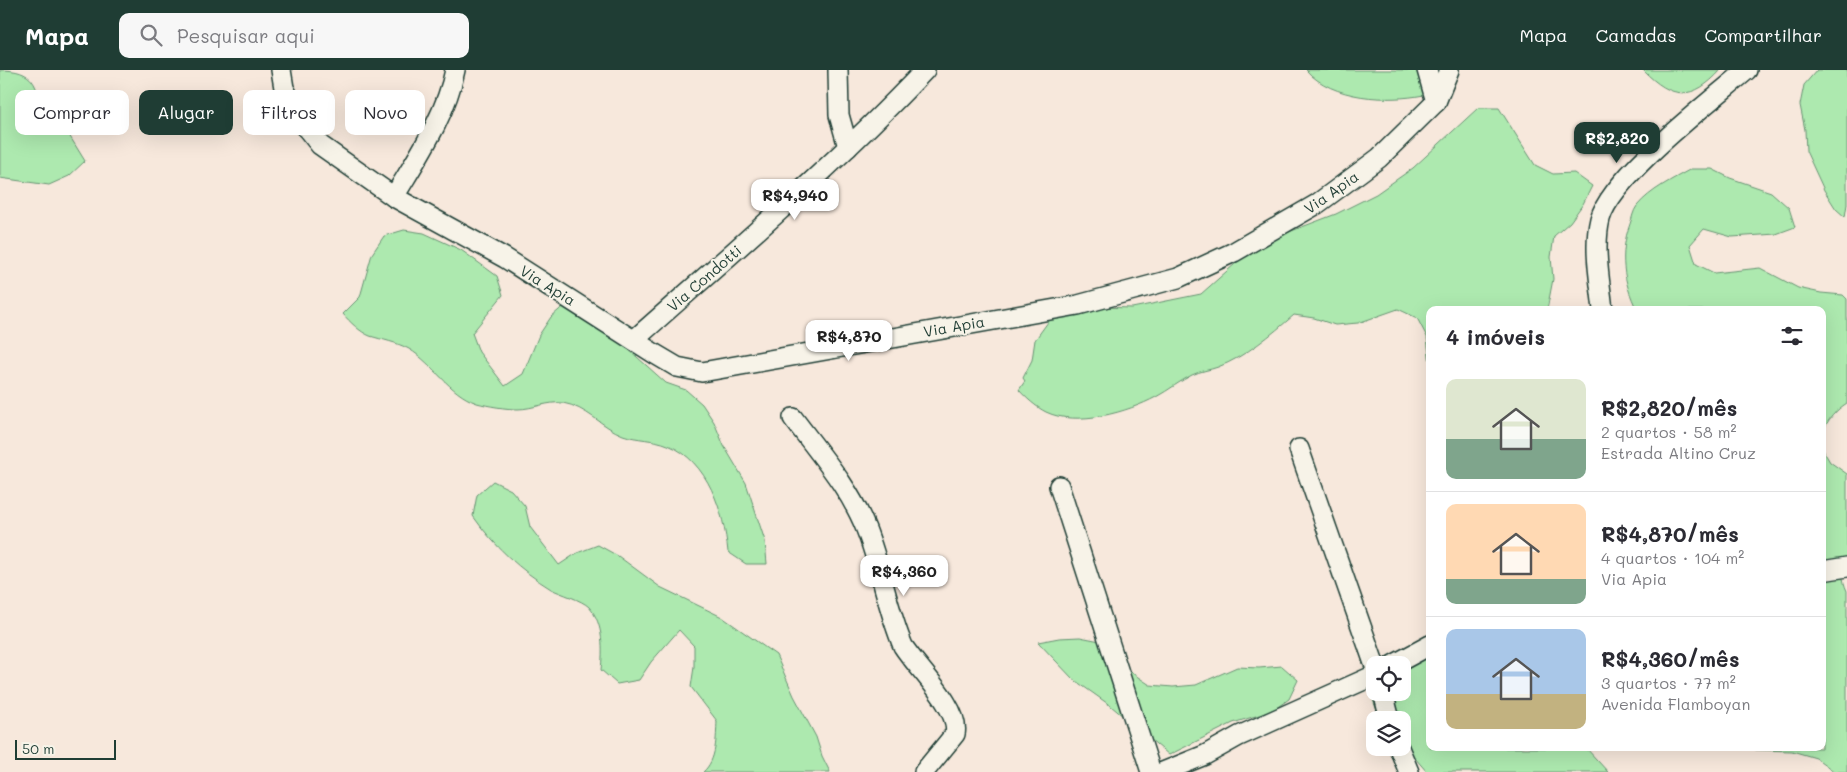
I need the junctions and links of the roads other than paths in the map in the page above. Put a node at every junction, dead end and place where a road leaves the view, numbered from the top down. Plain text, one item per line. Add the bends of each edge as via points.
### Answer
1 (281, 70) edge
2 (455, 70) edge
3 (838, 70) edge
4 (925, 70) edge
5 (1427, 70) edge
6 (1449, 70) edge
7 (1747, 70) edge
8 (1436, 102) junction
9 (848, 147) junction
10 (394, 197) junction
11 (1603, 306) edge
12 (634, 340) junction
13 (793, 418) dead end
14 (1299, 448) dead end
15 (1059, 486) dead end
16 (1847, 567) edge
17 (1826, 570) edge
18 (1426, 648) edge
19 (1372, 656) edge
20 (1411, 656) edge
21 (1366, 679) edge
22 (1403, 756) edge
23 (924, 772) edge
24 (1151, 772) edge
25 (1163, 772) edge
26 (1410, 772) edge

1 - 10 street, Via Apia via 284,88 295,110 320,145
2 - 10 street via 442,109
3 - 9 street via 839,115
4 - 9 street, Via Condotti
5 - 8 street
6 - 8 street, Via Apia
7 - 11 street via 1642,160 1608,200 1600,218 1597,245
8 - 12 street, Via Apia via 1379,158 1317,204 1234,252 1178,278 1078,305 702,372 677,366
9 - 12 street, Via Condotti
10 - 12 street, Via Apia via 505,258
13 - 23 street via 853,503 866,529 903,646 955,717 955,734
14 - 19 street
15 - 24 street
16 - 17 street
18 - 20 street
21 - 25 street
22 - 26 street

